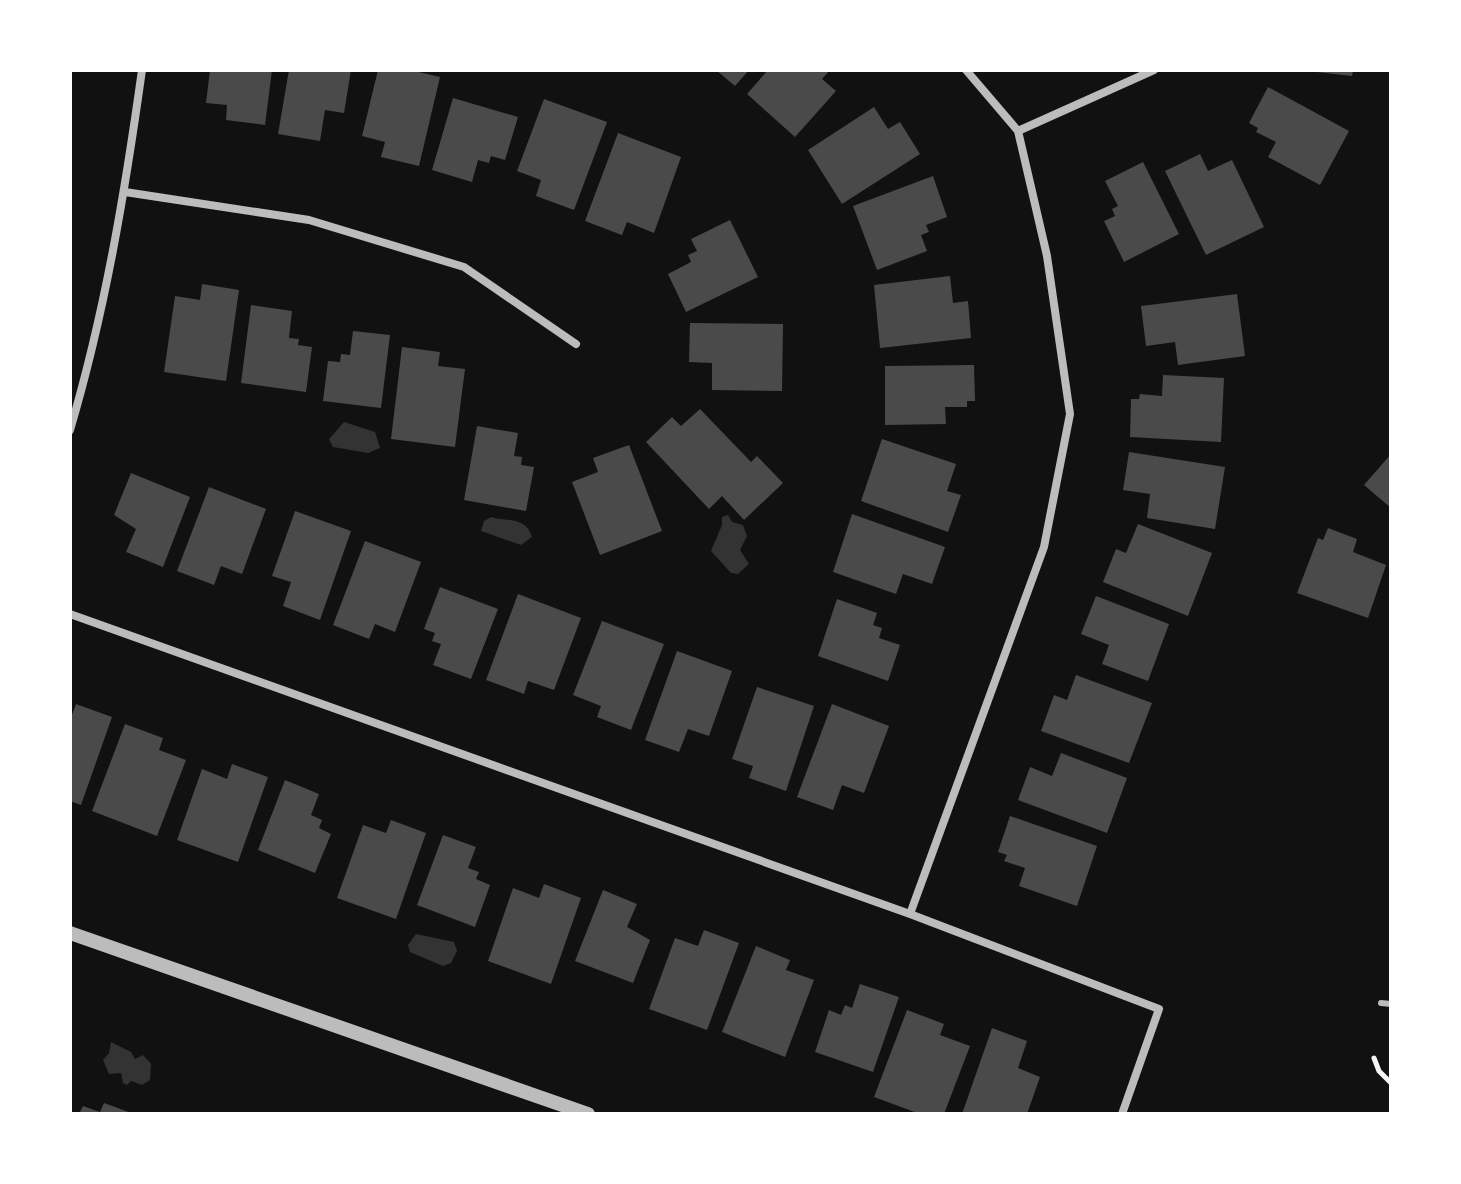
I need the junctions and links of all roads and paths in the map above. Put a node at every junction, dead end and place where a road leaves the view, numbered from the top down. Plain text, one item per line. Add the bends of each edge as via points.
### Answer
1 (142, 70) edge
2 (966, 70) edge
3 (1154, 70) edge
4 (1018, 131) junction
5 (125, 192) junction
6 (576, 344) dead end
7 (70, 430) edge
8 (70, 614) edge
9 (910, 914) junction
10 (70, 933) edge
11 (1381, 1003) dead end
12 (1391, 1004) edge
13 (1374, 1058) dead end
14 (1391, 1083) edge
15 (588, 1114) edge
16 (1122, 1114) edge

1 - 5 street
2 - 4 street
3 - 4 street
4 - 9 street via 1047,256 1070,414 1044,547
5 - 6 street via 309,220 464,267
5 - 7 street via 95,344
8 - 9 street
9 - 16 street via 1159,1009
10 - 15 street
11 - 12 lane
13 - 14 path

